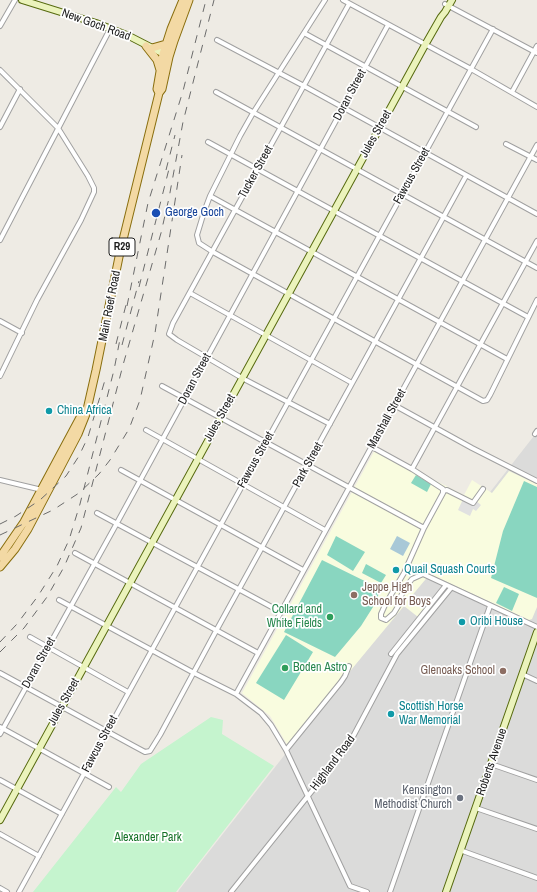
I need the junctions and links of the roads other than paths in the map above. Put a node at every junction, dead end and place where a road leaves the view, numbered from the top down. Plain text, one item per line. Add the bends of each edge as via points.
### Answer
1 (15, 0) edge
2 (22, 0) edge
3 (182, 0) edge
4 (190, 0) edge
5 (325, 0) edge
6 (343, 0) edge
7 (448, 2) edge
8 (349, 4) junction
9 (388, 25) junction
10 (0, 26) edge
11 (110, 28) junction
12 (493, 28) junction
13 (304, 32) junction
14 (217, 40) dead end
15 (166, 44) junction
16 (326, 45) junction
17 (425, 45) junction
18 (537, 46) edge
19 (149, 47) junction
20 (535, 52) edge
21 (166, 56) junction
22 (366, 66) junction
23 (471, 69) junction
24 (0, 70) edge
25 (160, 72) junction
26 (279, 73) junction
27 (304, 86) junction
28 (402, 86) junction
29 (20, 89) junction
30 (216, 92) dead end
31 (512, 92) junction
32 (159, 93) junction
33 (537, 107) edge
34 (344, 108) junction
35 (448, 112) junction
36 (253, 113) junction
37 (0, 127) edge
38 (280, 127) junction
39 (58, 128) junction
40 (380, 128) junction
41 (476, 128) dead end
42 (208, 142) dead end
43 (506, 144) dead end
44 (537, 145) edge
45 (321, 150) junction
46 (425, 153) junction
47 (231, 154) junction
48 (530, 157) junction
49 (537, 160) edge
50 (258, 169) junction
51 (357, 170) junction
52 (466, 176) junction
53 (298, 190) junction
54 (402, 194) junction
55 (210, 196) junction
56 (508, 198) junction
57 (235, 210) junction
58 (335, 211) junction
59 (537, 214) edge
60 (444, 216) junction
61 (275, 232) junction
62 (379, 236) junction
63 (0, 240) edge
64 (485, 240) junction
65 (537, 241) edge
66 (213, 252) junction
67 (311, 252) junction
68 (420, 258) junction
69 (525, 262) junction
70 (537, 268) edge
71 (252, 274) junction
72 (357, 277) junction
73 (462, 281) junction
74 (190, 293) junction
75 (288, 294) junction
76 (398, 299) junction
77 (537, 300) edge
78 (503, 303) junction
79 (230, 315) junction
80 (528, 317) junction
81 (333, 319) junction
82 (0, 321) edge
83 (440, 322) junction
84 (22, 333) junction
85 (266, 334) junction
86 (375, 342) junction
87 (479, 344) junction
88 (207, 357) junction
89 (507, 359) junction
90 (311, 360) junction
91 (416, 364) junction
92 (0, 376) edge
93 (242, 378) junction
94 (352, 383) junction
95 (162, 386) dead end
96 (457, 387) junction
97 (185, 398) junction
98 (288, 402) junction
99 (394, 405) junction
100 (219, 418) junction
101 (330, 424) junction
102 (435, 428) junction
103 (146, 430) dead end
104 (162, 439) junction
105 (265, 443) junction
106 (372, 446) junction
107 (198, 459) junction
108 (307, 466) junction
109 (412, 468) junction
110 (121, 470) dead end
111 (0, 480) edge
112 (139, 480) junction
113 (537, 481) edge
114 (244, 484) junction
115 (348, 488) junction
116 (483, 489) dead end
117 (44, 491) junction
118 (443, 491) junction
119 (176, 500) junction
120 (285, 507) junction
121 (33, 512) junction
122 (97, 513) dead end
123 (117, 523) junction
124 (221, 525) junction
125 (424, 528) junction
126 (326, 530) junction
127 (152, 542) junction
128 (262, 548) junction
129 (75, 553) dead end
130 (0, 558) edge
131 (94, 563) junction
132 (198, 566) junction
133 (0, 567) edge
134 (303, 570) junction
135 (130, 583) junction
136 (446, 585) junction
137 (451, 588) junction
138 (239, 589) junction
139 (58, 600) dead end
140 (490, 606) junction
141 (70, 607) junction
142 (176, 608) junction
143 (281, 612) junction
144 (106, 626) junction
145 (537, 627) edge
146 (216, 631) junction
147 (537, 632) edge
148 (30, 637) dead end
149 (49, 647) junction
150 (152, 649) junction
151 (258, 653) junction
152 (391, 654) dead end
153 (84, 666) junction
154 (349, 666) dead end
155 (0, 673) edge
156 (194, 673) junction
157 (522, 674) junction
158 (537, 681) edge
159 (25, 687) junction
160 (128, 692) junction
161 (236, 694) junction
162 (62, 707) junction
163 (1, 728) edge
164 (107, 732) junction
165 (0, 734) edge
166 (39, 748) junction
167 (286, 750) junction
168 (491, 764) junction
169 (84, 774) junction
170 (0, 780) edge
171 (537, 780) edge
172 (109, 787) dead end
173 (16, 790) junction
174 (308, 795) junction
175 (476, 808) junction
176 (62, 814) junction
177 (0, 820) edge
178 (537, 829) edge
179 (0, 834) edge
180 (460, 850) junction
181 (39, 856) junction
182 (537, 878) edge
183 (350, 886) junction
184 (0, 888) edge
185 (7, 892) edge
186 (19, 892) edge
187 (231, 892) edge
188 (348, 892) edge
189 (367, 892) edge
190 (390, 892) edge
191 (446, 892) edge

1 - 10 street
2 - 11 main road, New Goch Road
3 - 15 main road, Main Reef Road / R29
4 - 21 main road, Main Reef Road / R29
5 - 13 street
6 - 8 street
7 - 12 street
7 - 17 main road, Jules Street
8 - 9 street
8 - 16 street, Tucker Street
9 - 17 street
9 - 22 street, Doran Street
11 - 19 main road, New Goch Road
11 - 39 street
12 - 20 street
12 - 23 street, Fawcus Street
13 - 16 street
13 - 26 street
14 - 26 street
15 - 19 main road
15 - 21 main road, Main Reef Road / R29
16 - 22 street
16 - 27 street, Tucker Street
17 - 23 street
17 - 28 main road, Jules Street
18 - 20 street
19 - 21 main road, New Goch Road
19 - 25 main road via 157,60
20 - 31 street
21 - 25 main road, Main Reef Road / R29
21 - 32 main road, Main Reef Road / R29 via 162,90
22 - 28 street
22 - 34 street, Doran Street
23 - 31 street
23 - 35 street, Fawcus Street
24 - 29 street
25 - 32 main road, Main Reef Road / R29 via 157,88
26 - 27 street
26 - 36 street
27 - 34 street
27 - 38 street, Tucker Street
28 - 35 street
28 - 40 main road, Jules Street
29 - 37 street
29 - 39 street
30 - 36 street
31 - 33 street
32 - 117 main road, Main Reef Road / R29 via 120,252 88,401
34 - 40 street
34 - 45 street, Doran Street
35 - 41 street
35 - 46 street, Fawcus Street
36 - 38 street
36 - 47 street
38 - 45 street
38 - 50 street, Tucker Street
39 - 63 street
39 - 84 street via 88,176 94,192
40 - 46 street
40 - 51 main road, Jules Street
42 - 47 street
43 - 48 street
44 - 48 street, Marshall Street
45 - 51 street
45 - 53 street, Doran Street
46 - 52 street
46 - 54 street, Fawcus Street
47 - 50 street
47 - 55 street
48 - 49 street
48 - 56 street, Marshall Street
50 - 53 street
50 - 57 street, Tucker Street
51 - 54 street
51 - 58 main road, Jules Street
52 - 56 street
52 - 60 street, Park Street
53 - 58 street
53 - 61 street, Doran Street
54 - 60 street
54 - 62 street, Fawcus Street
55 - 57 street
55 - 66 street via 197,235 199,243
56 - 59 street
56 - 64 street, Marshall Street
57 - 61 street
57 - 66 street, Tucker Street
58 - 62 street
58 - 67 main road, Jules Street
60 - 64 street
60 - 68 street, Park Street
61 - 67 street
61 - 71 street, Doran Street
62 - 68 street
62 - 72 street, Fawcus Street
64 - 69 street
64 - 73 street, Marshall Street
65 - 69 street
66 - 71 street
66 - 74 street, Tucker Street
67 - 72 street
67 - 75 main road, Jules Street
68 - 73 street
68 - 76 street, Park Street
69 - 70 street
69 - 78 street
71 - 75 street
71 - 79 street, Doran Street
72 - 76 street
72 - 81 street, Fawcus Street
73 - 78 street
73 - 83 street, Marshall Street
74 - 79 street
74 - 88 street, Tucker Street via 170,335
75 - 81 street
75 - 85 main road, Jules Street
76 - 83 street
76 - 86 street, Park Street
77 - 80 street
78 - 80 street
78 - 87 street
79 - 85 street
79 - 88 street, Doran Street
80 - 89 street
81 - 86 street
81 - 90 street, Fawcus Street
82 - 84 street
83 - 87 street
83 - 91 street, Marshall Street
84 - 92 street
85 - 90 street
85 - 93 main road, Jules Street
86 - 91 street
86 - 94 street, Park Street
87 - 89 street
87 - 96 street
88 - 93 street
88 - 97 street, Doran Street
89 - 96 street via 487,400 483,401
90 - 94 street
90 - 98 street, Fawcus Street
91 - 96 street
91 - 99 street, Marshall Street
93 - 98 street
93 - 100 main road, Jules Street
94 - 101 street, Park Street
95 - 97 street
96 - 102 street
97 - 100 street
97 - 104 street, Doran Street
98 - 101 street
98 - 105 street, Fawcus Street
99 - 102 street
99 - 106 street, Marshall Street
100 - 105 street
100 - 107 main road, Jules Street
101 - 108 street, Park Street
102 - 109 street
102 - 113 street
103 - 104 street
104 - 107 street
104 - 112 street, Doran Street
105 - 108 street
105 - 114 street, Fawcus Street
106 - 109 street
106 - 115 street, Marshall Street
107 - 114 street
107 - 119 main road, Jules Street
108 - 115 street
108 - 120 street, Park Street
109 - 118 street via 443,488
110 - 112 street
111 - 117 street
112 - 119 street
112 - 123 street, Doran Street
114 - 120 street
114 - 124 street, Fawcus Street
115 - 125 street
115 - 126 street, Marshall Street
116 - 118 street via 473,503 447,490
117 - 121 main road, Main Reef Road / R29
118 - 125 street
119 - 124 street
119 - 127 main road, Jules Street
120 - 126 street
120 - 128 street, Park Street
121 - 130 main road, Main Reef Road / R29
121 - 133 main road, Main Reef Road / R29 via 21,540
122 - 123 street
123 - 127 street
123 - 131 street, Doran Street
124 - 128 street
124 - 132 street, Fawcus Street
125 - 136 street via 381,618 386,620 396,610 405,588 412,579 427,575
126 - 134 street, Marshall Street
127 - 132 street
127 - 135 main road, Jules Street
128 - 134 street
128 - 138 street, Park Street
129 - 131 street
131 - 135 street
131 - 141 street, Doran Street
132 - 138 street
132 - 142 street, Fawcus Street
134 - 143 street, Marshall Street
135 - 142 street
135 - 144 main road, Jules Street
136 - 137 street
136 - 152 street
137 - 140 street
137 - 174 street, Highland Road via 397,654 351,742
138 - 143 street
138 - 146 street, Park Street
139 - 141 street
140 - 145 street
140 - 190 street
141 - 144 street
141 - 149 street, Doran Street
142 - 146 street
142 - 150 street, Fawcus Street
143 - 151 street, Marshall Street
144 - 150 street
144 - 153 main road, Jules Street
146 - 151 street
146 - 156 street, Park Street
147 - 157 main road, Roberts Avenue
148 - 149 street
149 - 153 street
149 - 159 street, Doran Street
150 - 156 street
150 - 160 street, Fawcus Street
151 - 161 street, Marshall Street
153 - 160 street
153 - 162 main road, Jules Street
154 - 167 street via 341,682
155 - 159 street
156 - 161 street
156 - 164 street, Park Street via 152,749 147,752
157 - 158 street
157 - 168 main road, Roberts Avenue
159 - 162 street
159 - 163 street, Doran Street
160 - 164 street, Fawcus Street
161 - 167 street via 265,717
162 - 164 street
162 - 166 main road, Jules Street
163 - 165 street, Doran Street
163 - 166 street
164 - 169 street, Fawcus Street
166 - 169 street
166 - 173 main road, Jules Street
167 - 174 street
168 - 171 street
168 - 175 main road, Roberts Avenue
169 - 172 street
169 - 176 street, Fawcus Street
170 - 173 street
173 - 176 street
173 - 177 main road, Jules Street
174 - 183 street
174 - 187 street, Highland Road
175 - 178 street
175 - 180 main road, Roberts Avenue
176 - 181 street, Fawcus Street
179 - 181 street
180 - 182 street
180 - 191 main road, Roberts Avenue
181 - 186 street, Fawcus Street
183 - 188 street
183 - 189 street
184 - 185 street

